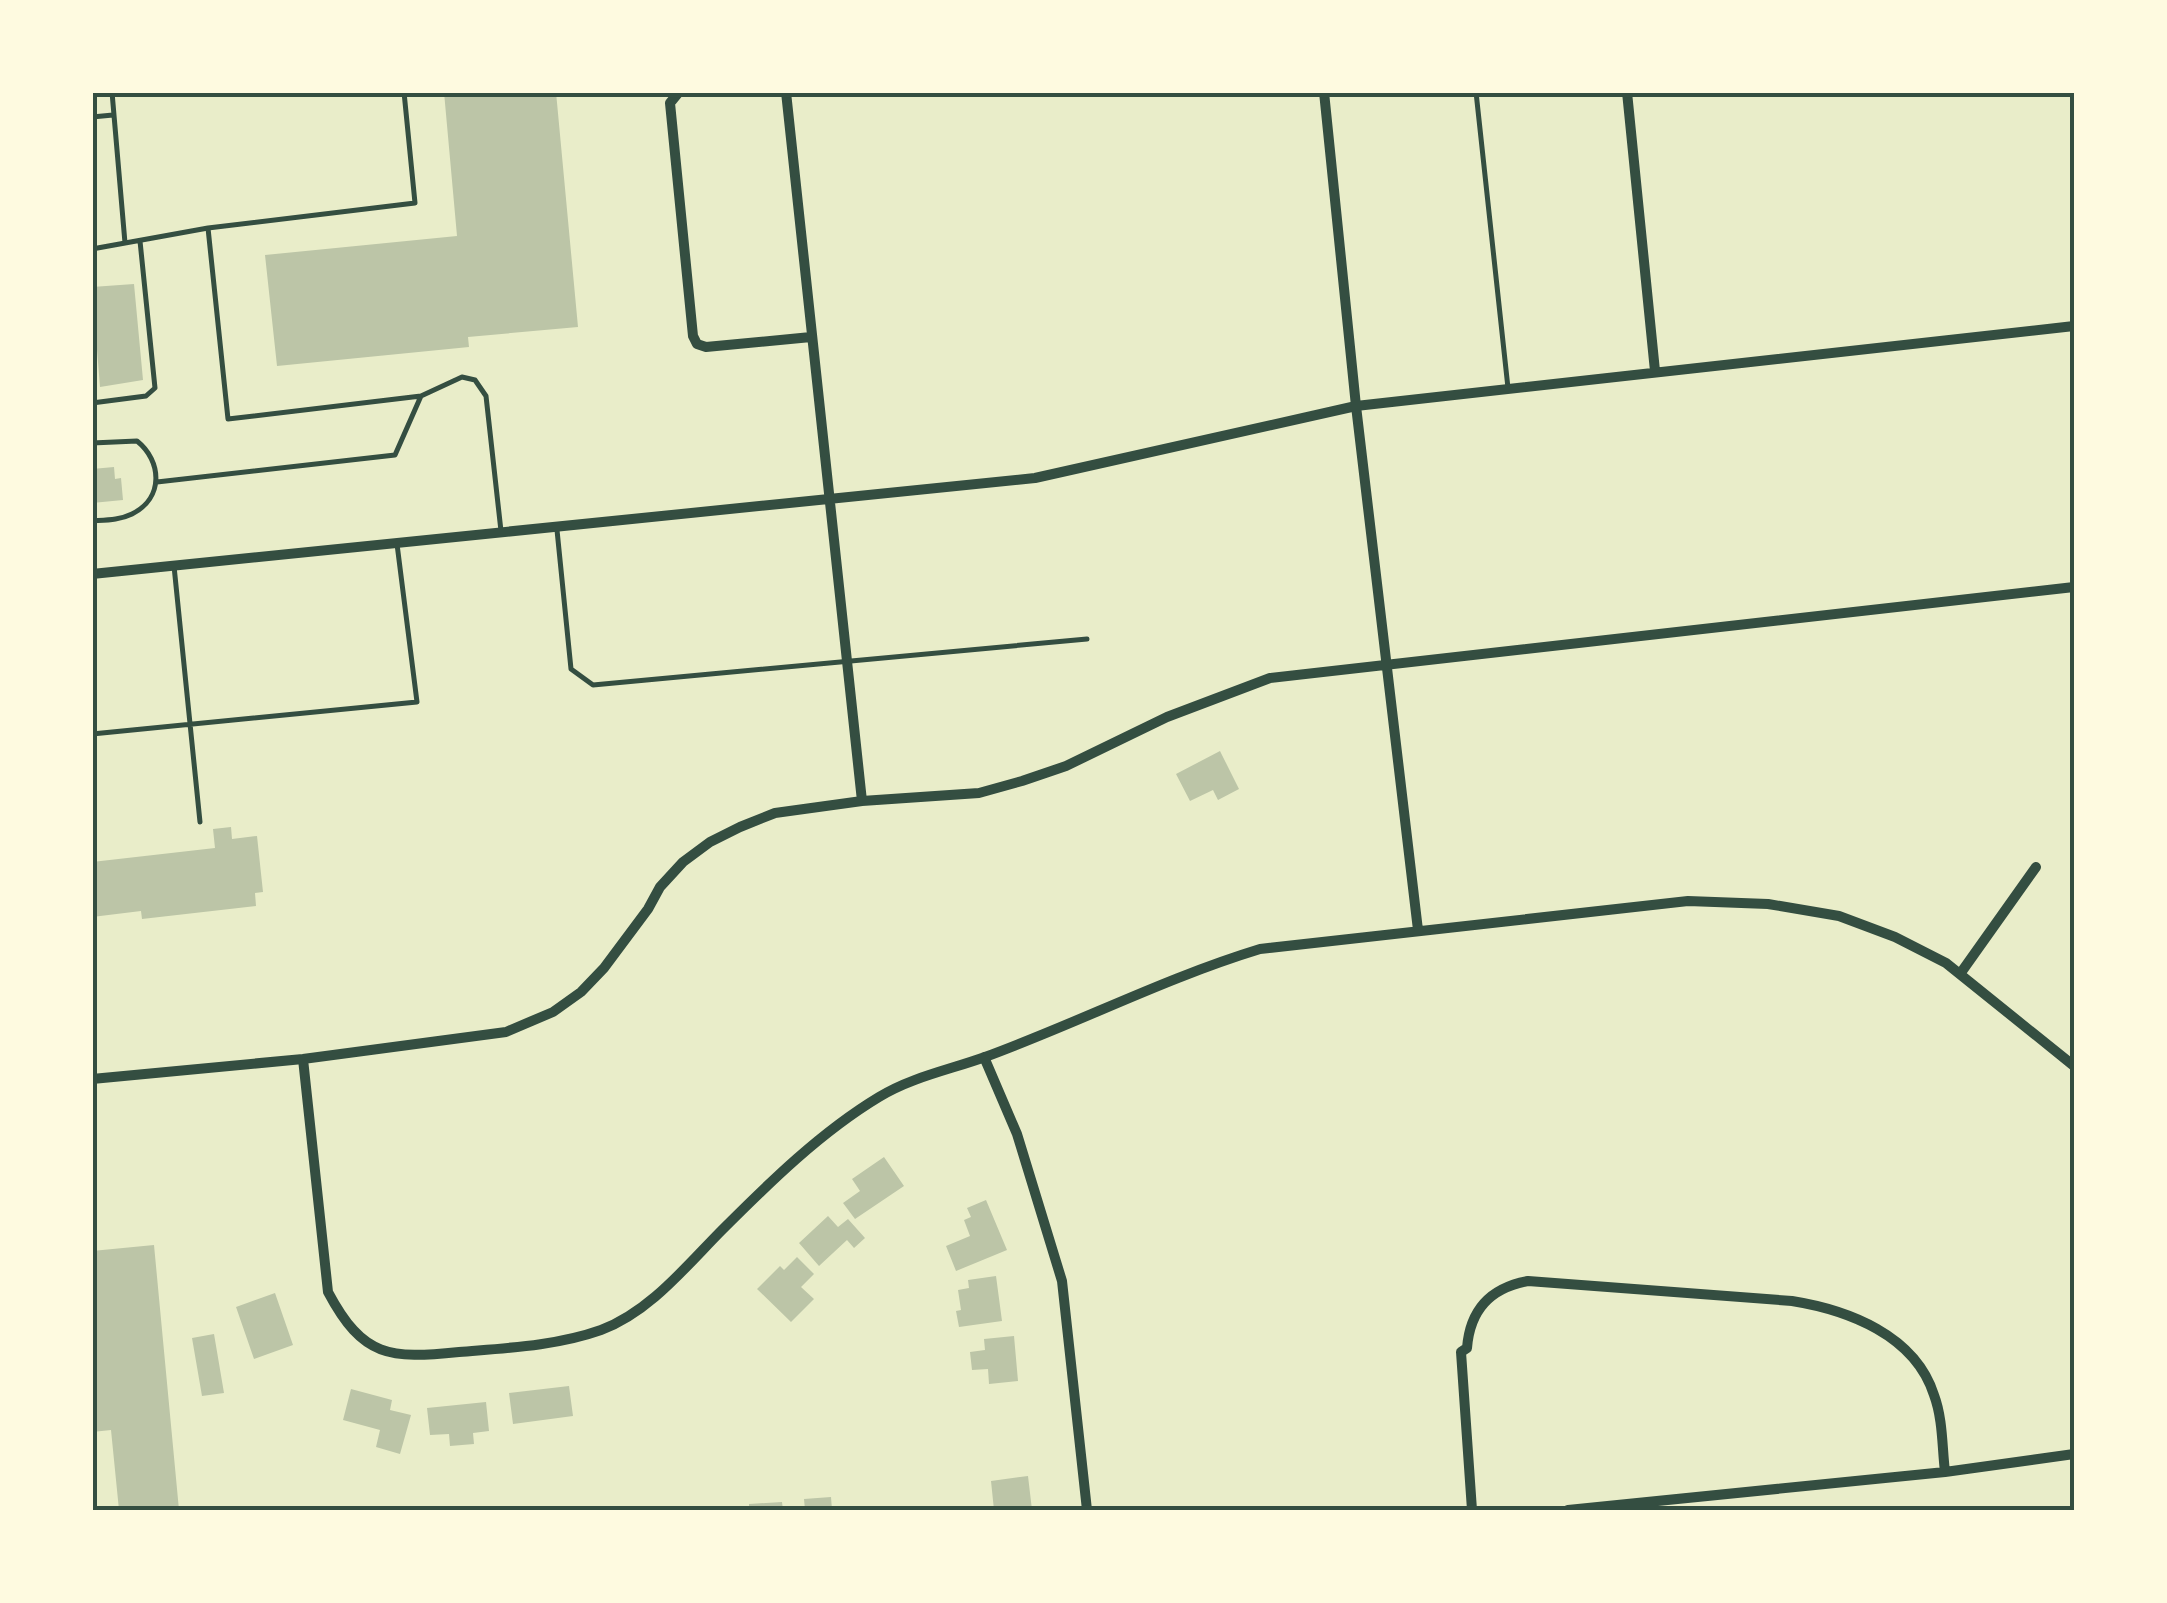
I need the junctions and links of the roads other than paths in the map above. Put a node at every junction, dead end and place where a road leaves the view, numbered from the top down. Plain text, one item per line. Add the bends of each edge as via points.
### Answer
1 (112, 92) edge
2 (404, 92) edge
3 (679, 92) edge
4 (786, 92) edge
5 (1324, 92) edge
6 (1476, 92) edge
7 (1627, 92) edge
8 (113, 115) junction
9 (92, 117) edge
10 (208, 228) junction
11 (140, 241) junction
12 (125, 242) junction
13 (92, 249) edge
14 (2074, 326) edge
15 (811, 337) junction
16 (1655, 371) junction
17 (1508, 388) junction
18 (421, 396) junction
19 (92, 403) edge
20 (1356, 406) junction
21 (92, 443) edge
22 (157, 482) junction
23 (831, 499) junction
24 (92, 521) edge
25 (557, 526) junction
26 (501, 531) junction
27 (397, 541) junction
28 (174, 565) junction
29 (92, 574) edge
30 (2074, 587) edge
31 (1087, 639) dead end
32 (849, 660) junction
33 (1389, 666) junction
34 (190, 724) junction
35 (92, 734) edge
36 (862, 802) junction
37 (200, 822) dead end
38 (2036, 867) dead end
39 (1418, 930) junction
40 (1960, 974) junction
41 (984, 1058) junction
42 (303, 1059) junction
43 (2074, 1066) edge
44 (92, 1079) edge
45 (2074, 1454) edge
46 (1945, 1472) junction
47 (1088, 1510) edge
48 (1472, 1510) edge
49 (1568, 1510) edge

1 - 8 lane
2 - 10 lane via 414,203
3 - 15 street via 670,103 697,344
4 - 15 street
5 - 20 street
6 - 17 lane
7 - 16 street
8 - 9 lane
8 - 12 lane
10 - 11 lane
10 - 18 lane via 228,419
11 - 12 lane
11 - 19 lane via 155,388 146,396
12 - 13 lane
14 - 16 street
15 - 23 street
16 - 17 street
17 - 20 street
18 - 22 lane via 395,454
18 - 26 lane via 462,377 482,386
20 - 23 street via 1035,478
20 - 33 street
21 - 22 lane via 137,441 150,454
22 - 24 lane via 139,510
23 - 25 street
23 - 32 street
25 - 26 street
25 - 32 lane via 571,668 593,685
26 - 27 street
27 - 28 street
27 - 34 lane via 417,702
28 - 29 street
28 - 34 lane
30 - 33 street
31 - 32 lane
32 - 36 street
33 - 36 street via 1270,678 1066,766 979,793
33 - 39 street
34 - 35 lane
34 - 37 lane
36 - 42 street via 774,813 710,842 660,887 581,992 538,1020 473,1038
38 - 40 street
39 - 40 street via 1688,901 1768,904 1838,916 1896,937
39 - 41 street via 1260,949
40 - 43 street
41 - 42 street via 908,1081 875,1099 809,1147 664,1288 604,1329 530,1346 414,1356 381,1351 364,1339 344,1322 328,1292
41 - 47 street via 1017,1134 1062,1281
42 - 44 street
45 - 46 street
46 - 48 street via 1930,1382 1908,1352 1854,1317 1792,1301 1528,1281 1483,1302 1461,1352
46 - 49 street

